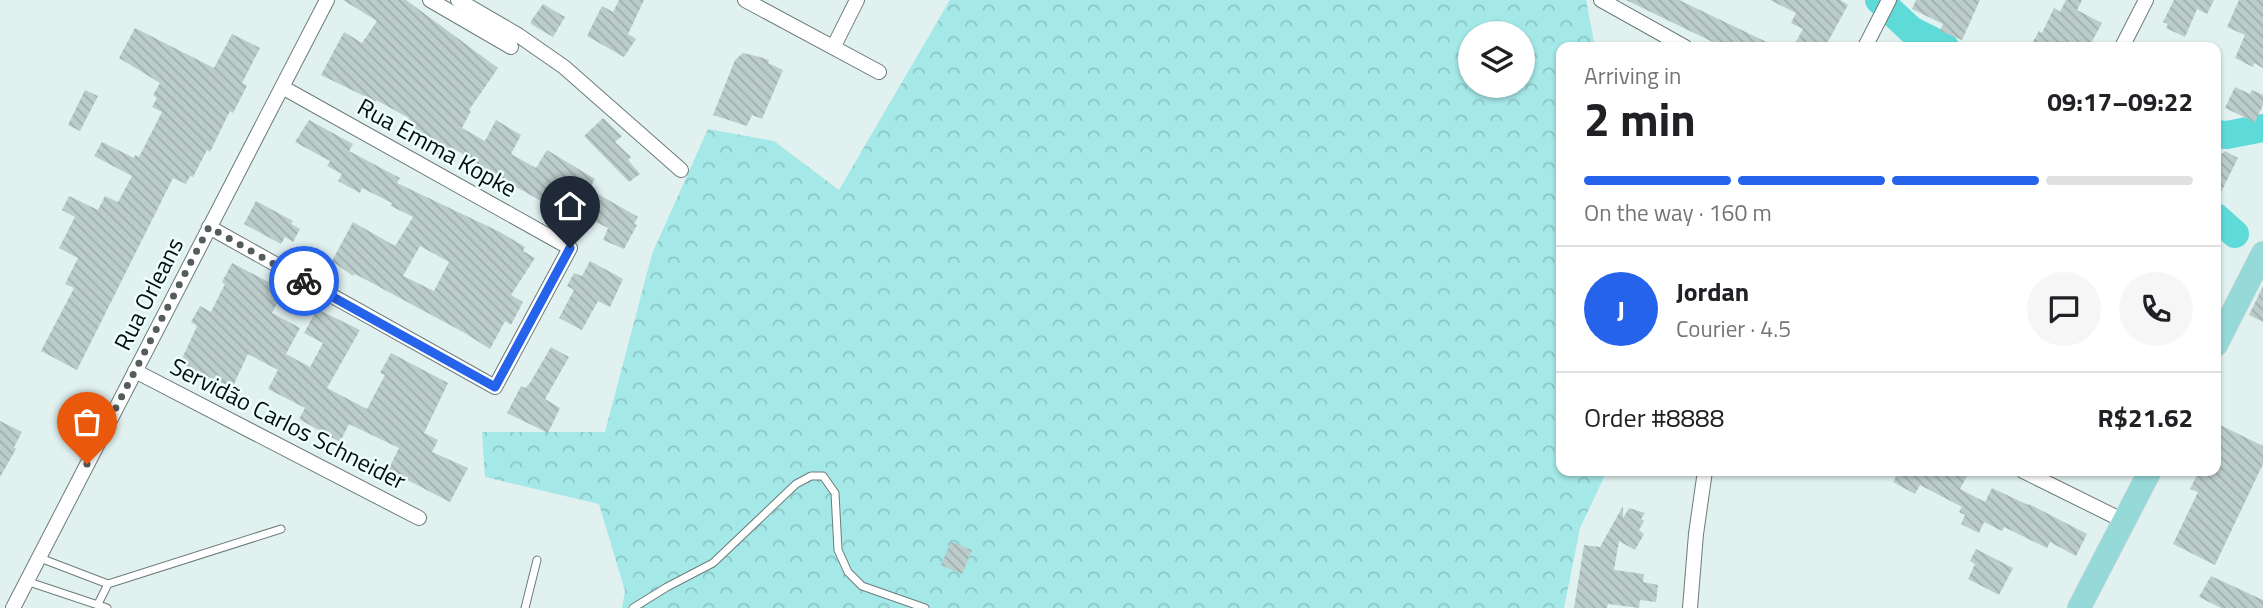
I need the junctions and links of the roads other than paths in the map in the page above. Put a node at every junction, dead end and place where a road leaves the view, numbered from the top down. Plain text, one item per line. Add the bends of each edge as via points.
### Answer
1 (327, 0) edge
2 (430, 0) edge
3 (458, 0) edge
4 (745, 0) edge
5 (857, 0) edge
6 (1600, 0) edge
7 (1889, 0) edge
8 (2146, 0) edge
9 (1676, 42) edge
10 (1868, 42) edge
11 (2125, 42) edge
12 (834, 46) junction
13 (511, 47) dead end
14 (879, 72) dead end
15 (282, 87) junction
16 (681, 170) dead end
17 (209, 227) junction
18 (2263, 253) edge
19 (2221, 335) edge
20 (135, 371) junction
21 (1704, 476) edge
22 (2033, 476) edge
23 (2147, 476) edge
24 (419, 518) dead end
25 (2124, 521) junction
26 (281, 529) dead end
27 (39, 558) junction
28 (537, 560) dead end
29 (26, 581) junction
30 (108, 583) junction
31 (98, 604) junction
32 (12, 608) edge
33 (107, 608) edge
34 (525, 608) edge
35 (633, 608) edge
36 (925, 608) edge
37 (1690, 608) edge
38 (2079, 608) edge

1 - 15 street, Rua Orleans
2 - 13 street
3 - 16 street via 564,67
4 - 12 street
5 - 12 street
6 - 9 street
7 - 10 street
8 - 11 street
12 - 14 street
15 - 17 street, Rua Orleans
15 - 17 street, Rua Emma Kopke via 570,248 495,387
17 - 20 street, Rua Orleans
18 - 19 main road
20 - 24 street, Servidão Carlos Schneider
20 - 27 street, Rua Orleans
21 - 37 street
22 - 25 street
23 - 25 main road
25 - 38 main road
26 - 30 lane
27 - 29 street, Rua Orleans
27 - 30 lane
28 - 34 lane
29 - 31 lane
29 - 32 street, Rua Orleans
30 - 31 lane
31 - 33 lane
35 - 36 lane via 713,563 796,484 811,476 823,476 835,492 838,550 848,572 862,586

